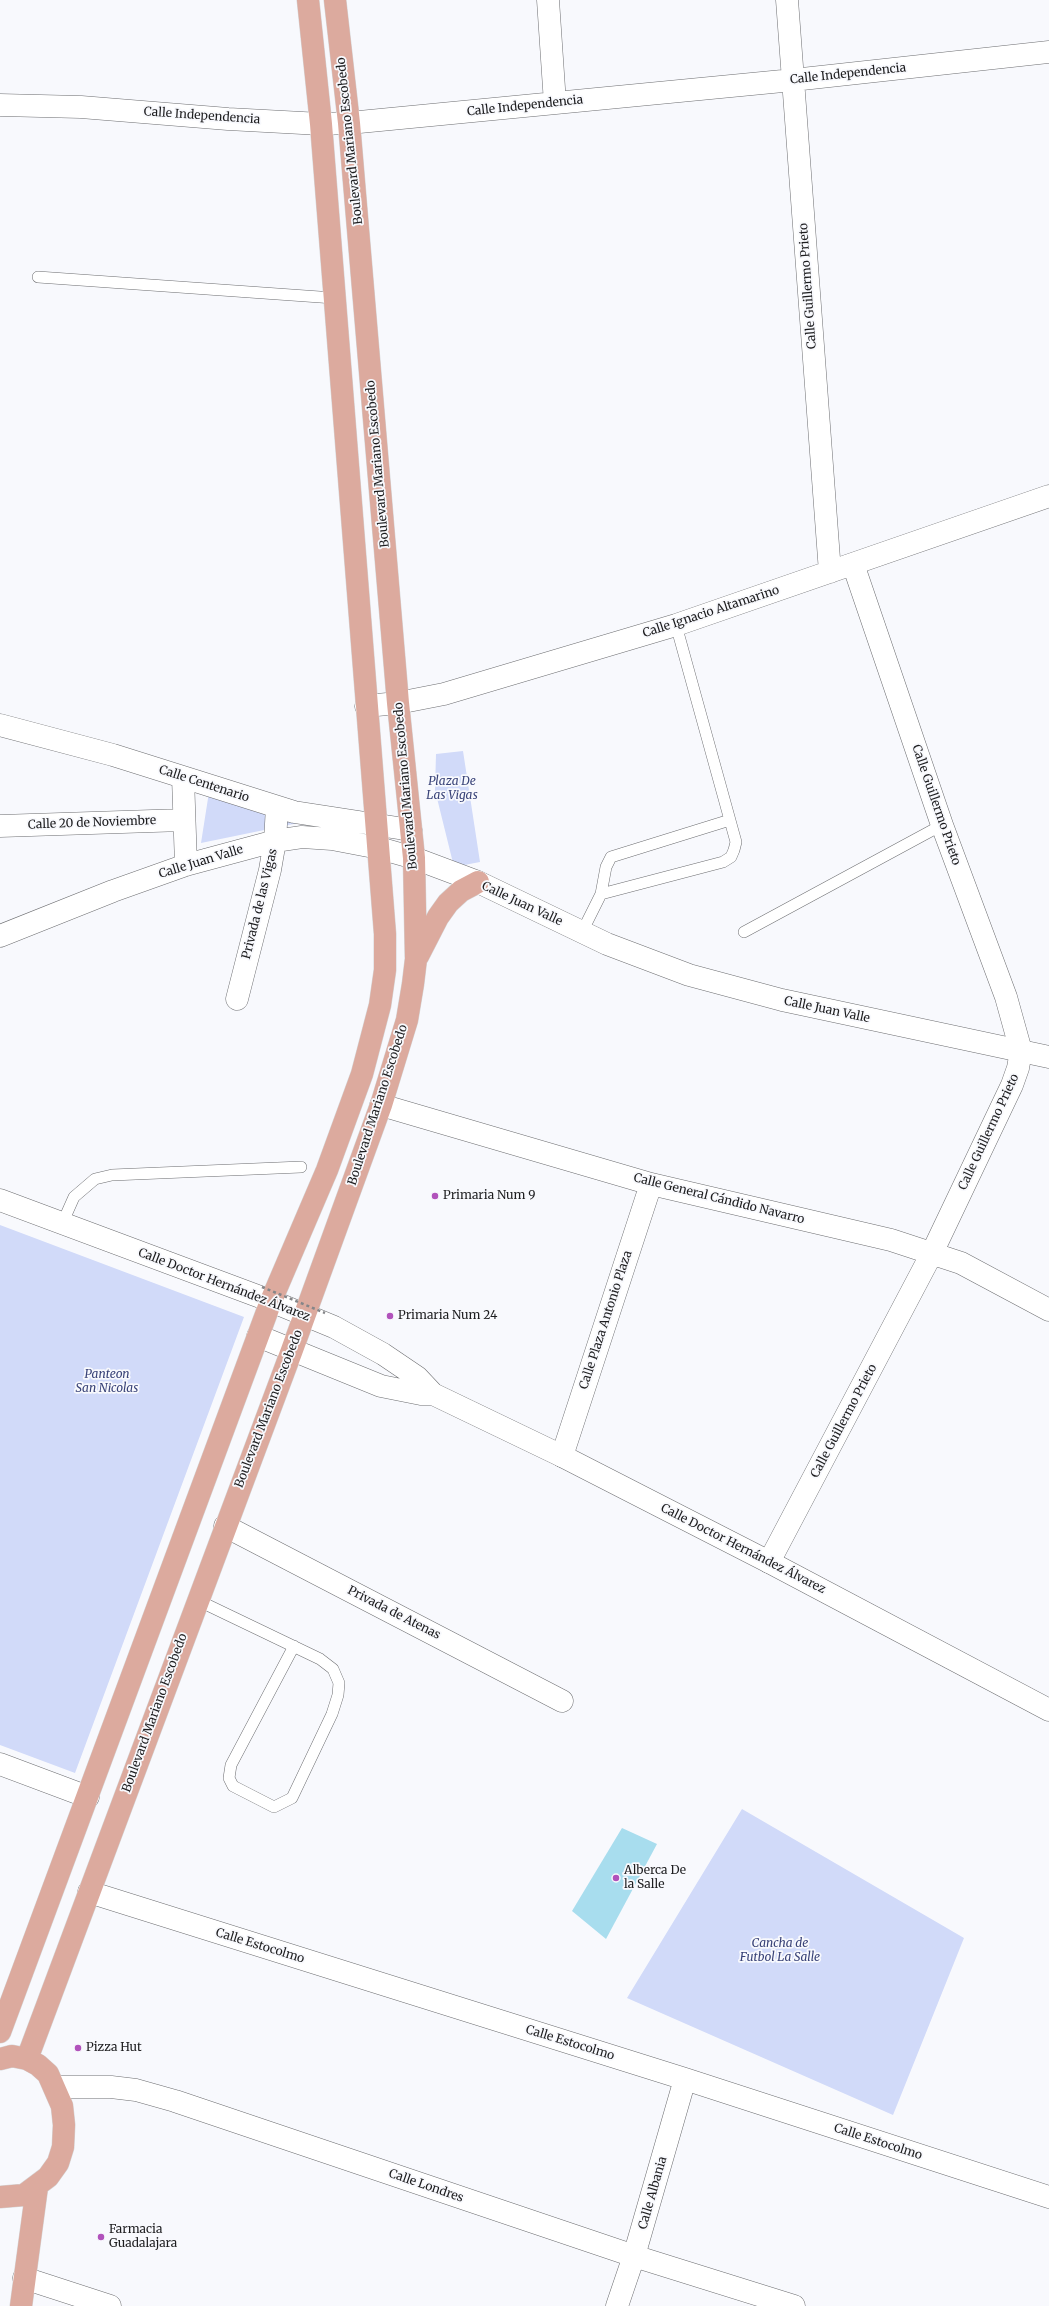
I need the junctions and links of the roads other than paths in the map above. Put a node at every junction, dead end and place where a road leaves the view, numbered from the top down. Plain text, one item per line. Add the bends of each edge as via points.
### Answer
1 (308, 0) edge
2 (335, 0) edge
3 (548, 0) edge
4 (787, 0) edge
5 (1049, 52) edge
6 (793, 80) junction
7 (555, 103) junction
8 (0, 106) edge
9 (349, 123) junction
10 (321, 124) junction
11 (38, 277) dead end
12 (334, 298) junction
13 (1049, 496) edge
14 (853, 564) junction
15 (830, 572) junction
16 (676, 625) junction
17 (398, 704) junction
18 (366, 706) junction
19 (0, 725) edge
20 (183, 777) junction
21 (277, 807) junction
22 (183, 820) junction
23 (730, 820) junction
24 (377, 825) junction
25 (942, 825) junction
26 (0, 826) edge
27 (411, 830) junction
28 (275, 841) junction
29 (379, 848) junction
30 (414, 858) junction
31 (186, 865) junction
32 (478, 882) junction
33 (602, 894) junction
34 (582, 932) junction
35 (744, 932) dead end
36 (0, 936) edge
37 (416, 959) junction
38 (237, 999) dead end
39 (1021, 1051) junction
40 (1049, 1057) edge
41 (381, 1105) junction
42 (302, 1167) dead end
43 (651, 1184) junction
44 (0, 1200) edge
45 (62, 1224) junction
46 (932, 1253) junction
47 (266, 1294) junction
48 (1049, 1310) edge
49 (315, 1314) junction
50 (258, 1336) junction
51 (292, 1350) junction
52 (434, 1394) junction
53 (562, 1456) junction
54 (225, 1526) junction
55 (770, 1562) junction
56 (198, 1600) junction
57 (294, 1646) junction
58 (562, 1701) dead end
59 (1049, 1710) edge
60 (0, 1764) edge
61 (88, 1797) junction
62 (89, 1892) junction
63 (6, 1999) edge
64 (0, 2032) edge
65 (0, 2059) edge
66 (27, 2059) junction
67 (685, 2079) junction
68 (55, 2087) junction
69 (37, 2187) junction
70 (0, 2197) edge
71 (1049, 2197) edge
72 (634, 2256) junction
73 (24, 2278) junction
74 (21, 2306) edge
75 (110, 2306) edge
76 (617, 2306) edge
77 (794, 2306) edge

1 - 10 main road, Boulevard Mariano Escobedo
2 - 9 main road, Boulevard Mariano Escobedo
3 - 7 street
4 - 6 street, Calle Guillermo Prieto
5 - 6 street, Calle Independencia
6 - 7 street, Calle Independencia
6 - 15 street, Calle Guillermo Prieto
7 - 9 street, Calle Independencia
8 - 10 street, Calle Independencia via 81,107
9 - 10 street, Calle Independencia
9 - 17 main road, Boulevard Mariano Escobedo
10 - 12 main road, Boulevard Mariano Escobedo
11 - 12 lane
12 - 18 main road, Boulevard Mariano Escobedo
13 - 14 street, Calle Ignacio Altamarino
14 - 15 street, Calle Ignacio Altamarino
14 - 25 street, Calle Guillermo Prieto
15 - 16 street, Calle Ignacio Altamarino
16 - 17 street, Calle Ignacio Altamarino via 444,694
16 - 23 lane
17 - 18 street, Calle Ignacio Altamarino
17 - 27 main road, Boulevard Mariano Escobedo
18 - 24 main road, Boulevard Mariano Escobedo
19 - 20 street, Calle Centenario via 113,755
20 - 21 street, Calle Centenario
20 - 22 street
21 - 24 street, Calle Centenario via 300,814
21 - 28 street, Privada de las Vigas
22 - 26 street, Calle 20 de Noviembre
22 - 31 street
23 - 33 lane via 611,857 606,867
23 - 33 lane via 736,842 731,857 723,862
24 - 27 street, Calle Centenario
24 - 29 main road, Boulevard Mariano Escobedo
25 - 35 lane
25 - 39 street, Calle Guillermo Prieto via 1006,997
27 - 30 main road, Boulevard Mariano Escobedo
28 - 29 street, Calle Juan Valle via 309,837
28 - 31 street, Calle Juan Valle
28 - 38 street, Privada de las Vigas
29 - 30 street, Calle Juan Valle
29 - 47 main road, Boulevard Mariano Escobedo via 385,934 384,970 372,1041 321,1184
30 - 32 street, Calle Juan Valle
30 - 37 main road, Boulevard Mariano Escobedo
31 - 36 street, Calle Juan Valle
32 - 34 street, Calle Juan Valle
32 - 37 main road via 461,891 448,903
33 - 34 lane
34 - 39 street, Calle Juan Valle via 689,975 782,1000
37 - 41 main road, Boulevard Mariano Escobedo via 407,1020
39 - 40 street, Calle Juan Valle
39 - 46 street, Calle Guillermo Prieto via 1012,1085
41 - 43 street, Calle General Cándido Navarro
41 - 49 main road, Boulevard Mariano Escobedo
42 - 45 lane via 112,1175 95,1179 74,1197
43 - 46 street, Calle General Cándido Navarro via 891,1240
43 - 53 street, Calle Plaza Antonio Plaza
44 - 45 street, Calle Doctor Hernández Álvarez
45 - 47 street, Calle Doctor Hernández Álvarez
46 - 48 street, Calle General Cándido Navarro via 961,1263
46 - 55 street, Calle Guillermo Prieto
47 - 49 street, Calle Doctor Hernández Álvarez
47 - 50 main road, Boulevard Mariano Escobedo
49 - 51 main road, Boulevard Mariano Escobedo
49 - 52 street, Calle Doctor Hernández Álvarez via 334,1328 383,1354 417,1377
50 - 51 street, Calle Doctor Hernández Álvarez
50 - 61 main road, Boulevard Mariano Escobedo
51 - 52 street, Calle Doctor Hernández Álvarez via 381,1386
51 - 54 main road, Boulevard Mariano Escobedo
52 - 53 street, Calle Doctor Hernández Álvarez
53 - 55 street, Calle Doctor Hernández Álvarez
54 - 56 main road, Boulevard Mariano Escobedo
54 - 58 street, Privada de Atenas
55 - 59 street, Calle Doctor Hernández Álvarez
56 - 57 lane
56 - 62 main road, Boulevard Mariano Escobedo
57 - 57 lane via 320,1659 333,1670 339,1683 338,1696 292,1798 274,1807 233,1786 229,1778 232,1766
60 - 61 street
61 - 63 main road, Boulevard Mariano Escobedo
62 - 66 main road, Boulevard Mariano Escobedo
62 - 67 street, Calle Estocolmo
63 - 64 main road, Boulevard Mariano Escobedo
65 - 66 main road via 12,2056
66 - 68 main road via 48,2074
67 - 71 street, Calle Estocolmo
67 - 72 street, Calle Albania
68 - 69 main road via 62,2106 63,2147 58,2163
68 - 72 street, Calle Londres via 111,2086 175,2101
69 - 70 main road via 24,2195
69 - 73 main road
72 - 76 street, Calle Albania
72 - 77 street, Calle Londres
73 - 74 main road
73 - 75 street

